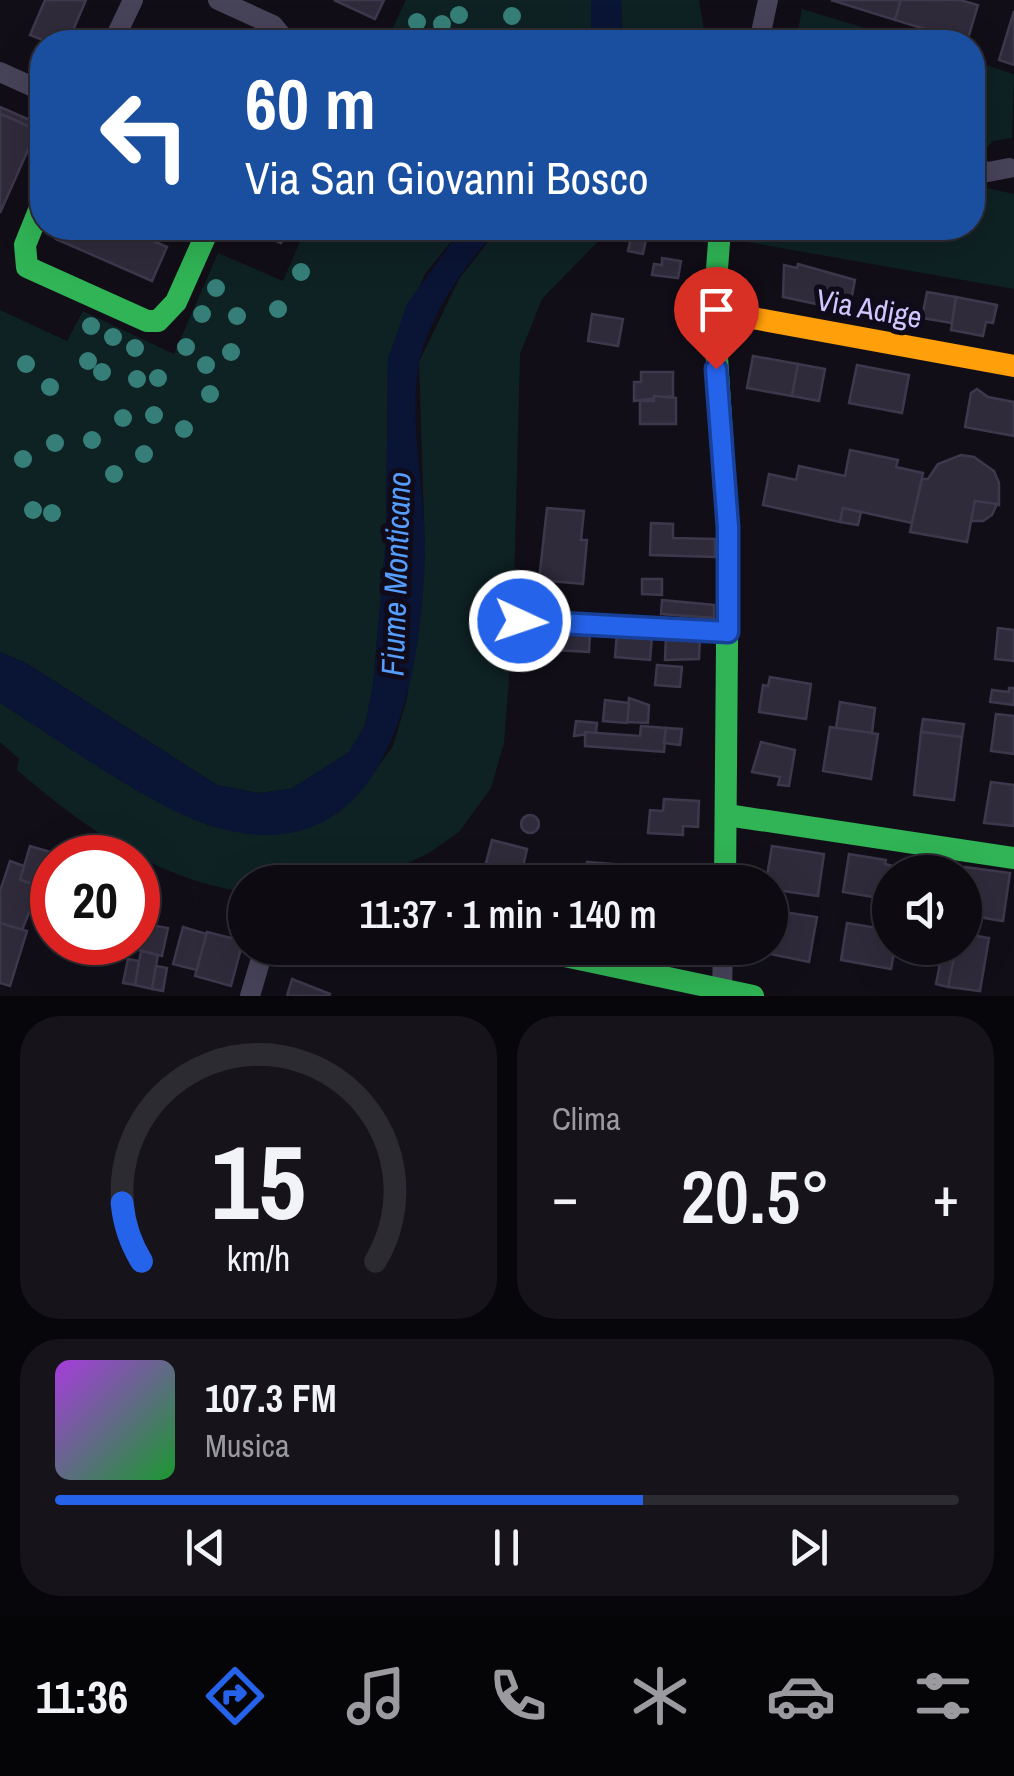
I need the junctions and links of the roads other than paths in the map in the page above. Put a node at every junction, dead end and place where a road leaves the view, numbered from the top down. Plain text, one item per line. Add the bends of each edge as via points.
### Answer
1 (133, 0) edge
2 (218, 0) edge
3 (768, 0) edge
4 (119, 30) edge
5 (278, 30) edge
6 (762, 30) edge
7 (0, 72) edge
8 (30, 86) edge
9 (1009, 168) dead end
10 (985, 171) edge
11 (30, 233) edge
12 (204, 240) edge
13 (719, 240) edge
14 (714, 312) junction
15 (1014, 366) edge
16 (520, 621) dead end
17 (728, 632) junction
18 (726, 815) junction
19 (1014, 858) edge
20 (725, 865) edge
21 (259, 965) edge
22 (604, 965) edge
23 (723, 965) edge
24 (722, 991) junction
25 (250, 996) edge
26 (753, 996) edge

1 - 4 street
2 - 5 street
3 - 6 street
7 - 8 street
9 - 10 street
11 - 12 street via 27,267 147,321 158,321 176,302
13 - 14 street
14 - 15 street, Via Adige
14 - 17 street
16 - 17 lane
17 - 18 street
18 - 19 street
18 - 20 street
21 - 25 street
22 - 24 street
23 - 24 street
24 - 26 street

